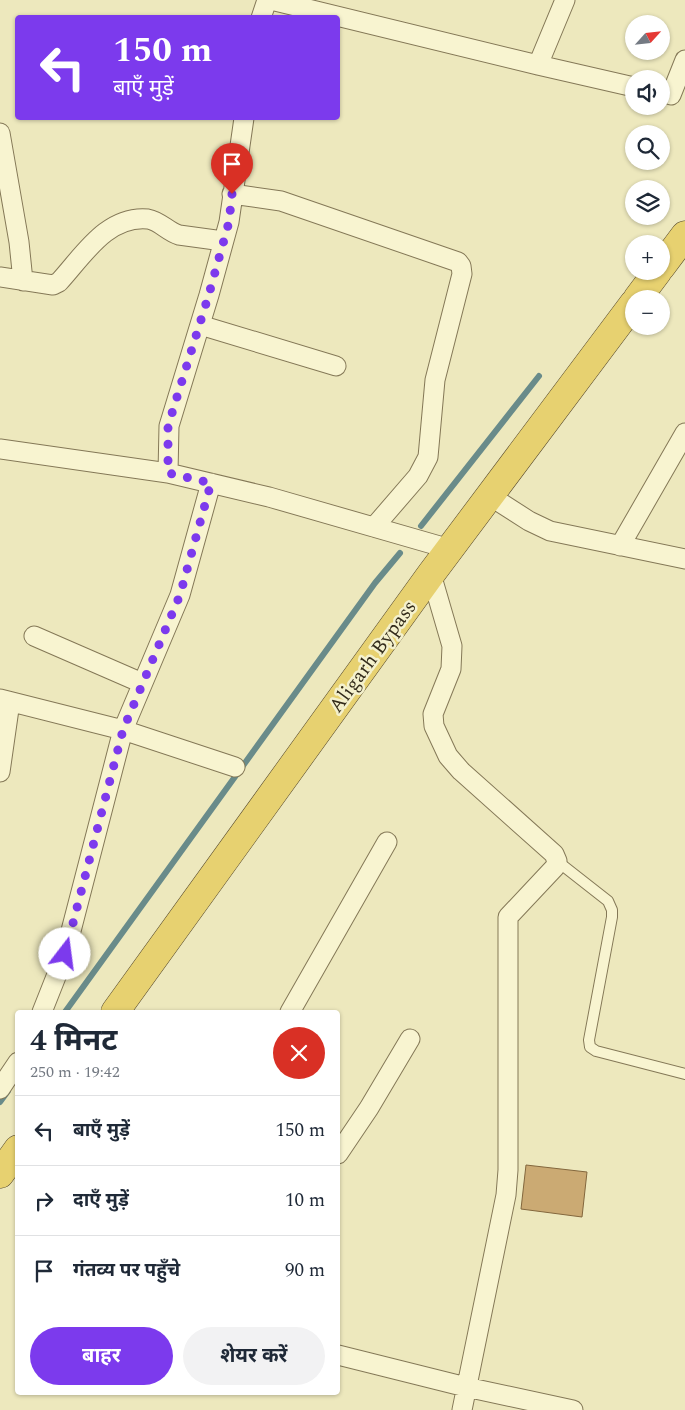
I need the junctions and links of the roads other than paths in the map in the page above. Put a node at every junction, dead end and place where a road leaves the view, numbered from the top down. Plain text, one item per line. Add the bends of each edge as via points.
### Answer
1 (267, 0) edge
2 (271, 0) edge
3 (565, 0) edge
4 (261, 15) edge
5 (333, 15) edge
6 (340, 17) edge
7 (685, 60) edge
8 (538, 65) junction
9 (625, 85) edge
10 (672, 95) edge
11 (244, 120) edge
12 (0, 133) edge
13 (232, 194) junction
14 (685, 235) edge
15 (223, 241) junction
16 (670, 255) edge
17 (0, 278) edge
18 (23, 281) junction
19 (625, 316) edge
20 (200, 325) junction
21 (336, 366) dead end
22 (685, 433) edge
23 (0, 449) edge
24 (168, 473) junction
25 (211, 483) junction
26 (490, 496) junction
27 (374, 527) junction
28 (620, 546) junction
29 (450, 549) junction
30 (685, 559) edge
31 (431, 574) junction
32 (34, 636) dead end
33 (142, 683) junction
34 (5, 700) edge
35 (123, 730) junction
36 (235, 767) dead end
37 (0, 772) edge
38 (387, 842) dead end
39 (557, 861) junction
40 (43, 1010) edge
41 (116, 1010) edge
42 (291, 1010) edge
43 (410, 1039) dead end
44 (15, 1066) edge
45 (685, 1074) edge
46 (0, 1089) edge
47 (340, 1151) edge
48 (15, 1153) edge
49 (0, 1174) edge
50 (340, 1356) edge
51 (466, 1387) junction
52 (462, 1410) edge
53 (573, 1410) edge

1 - 4 street
2 - 5 street
3 - 8 street
6 - 8 street
7 - 10 street
8 - 9 street
11 - 13 street
12 - 18 street
13 - 15 street
13 - 27 street via 288,204 458,262 461,266 462,274 435,380 428,457 418,476
14 - 16 highway
15 - 18 street via 179,236 147,219 122,222 104,232 59,282 53,285
15 - 20 street
17 - 18 street
19 - 26 highway, Aligarh Bypass
20 - 21 street
20 - 24 street via 168,426
22 - 28 street
23 - 24 street
24 - 25 street
25 - 27 street
25 - 33 street via 180,595
26 - 28 street via 550,530
26 - 29 highway, Aligarh Bypass
27 - 29 street
28 - 30 street
29 - 31 highway, Aligarh Bypass
31 - 39 street via 452,646 451,669 433,714 439,738 461,771 554,854
31 - 41 highway, Aligarh Bypass
32 - 33 street
33 - 35 street
34 - 35 street
34 - 37 street
35 - 36 street
35 - 40 street via 65,954
38 - 42 street
39 - 45 lane via 608,901 612,910 590,1047
39 - 51 street via 508,917 506,1195
43 - 47 street
44 - 46 street
48 - 49 highway
50 - 51 street
51 - 52 street
51 - 53 street

